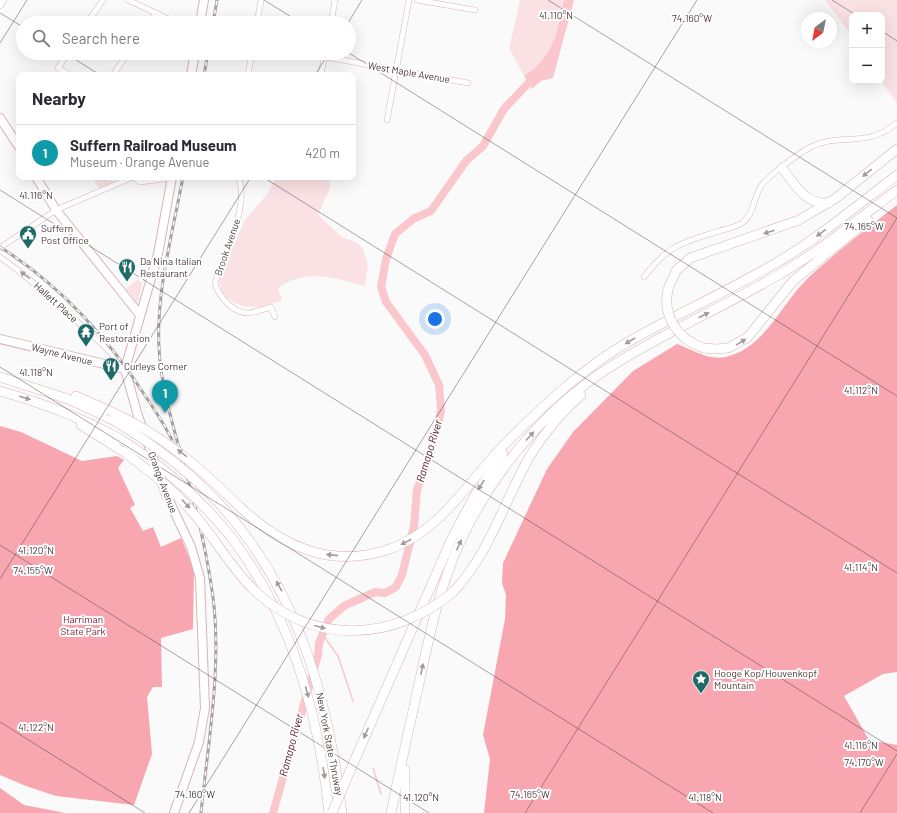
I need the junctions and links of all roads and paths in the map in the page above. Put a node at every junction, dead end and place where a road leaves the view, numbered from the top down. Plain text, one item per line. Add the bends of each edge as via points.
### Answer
1 (3, 0) edge
2 (103, 0) edge
3 (128, 0) edge
4 (204, 0) edge
5 (261, 0) edge
6 (335, 0) edge
7 (409, 0) edge
8 (417, 0) edge
9 (0, 4) edge
10 (475, 10) dead end
11 (156, 13) junction
12 (93, 16) edge
13 (154, 16) edge
14 (162, 16) edge
15 (201, 16) edge
16 (258, 16) edge
17 (332, 16) edge
18 (63, 60) edge
19 (123, 60) edge
20 (194, 60) edge
21 (251, 60) edge
22 (324, 60) edge
23 (350, 60) edge
24 (396, 69) junction
25 (67, 72) edge
26 (115, 72) edge
27 (192, 72) edge
28 (249, 72) edge
29 (322, 72) edge
30 (468, 83) dead end
31 (0, 118) edge
32 (387, 120) dead end
33 (897, 123) edge
34 (16, 142) edge
35 (897, 149) edge
36 (782, 168) junction
37 (897, 173) edge
38 (38, 180) edge
39 (127, 180) edge
40 (138, 180) edge
41 (156, 180) edge
42 (172, 180) edge
43 (239, 180) edge
44 (897, 190) edge
45 (897, 193) edge
46 (804, 195) junction
47 (829, 203) junction
48 (56, 210) junction
49 (799, 220) junction
50 (0, 248) edge
51 (0, 257) edge
52 (644, 277) dead end
53 (140, 314) junction
54 (275, 317) dead end
55 (0, 339) edge
56 (625, 358) junction
57 (125, 369) junction
58 (0, 377) edge
59 (0, 391) edge
60 (40, 402) junction
61 (520, 430) junction
62 (414, 707) junction
63 (174, 813) edge
64 (331, 813) edge
65 (342, 813) edge
66 (391, 813) edge
67 (405, 813) edge

1 - 9 street
2 - 12 street
3 - 11 street
4 - 15 main road
5 - 16 street
6 - 17 street
7 - 24 street
8 - 10 street
11 - 13 street
11 - 14 street
18 - 25 street via 60,65
19 - 26 street
20 - 27 main road
21 - 28 street
22 - 29 street
23 - 24 street, West Maple Avenue
24 - 30 street, West Maple Avenue
24 - 32 street
31 - 34 main road
33 - 36 street via 871,138 816,145
35 -> 47 highway
36 - 46 highway
36 - 52 street via 763,183 752,211 742,222 675,246 661,257
37 -> 61 highway via 822,233 782,260 650,330 602,359 573,380
38 - 48 main road
39 - 48 street
40 - 41 street
42 - 53 main road via 158,253
43 - 54 street, Brook Avenue via 238,223 215,283 221,297 235,308 247,313 271,307
56 -> 44 highway via 795,265 830,242
49 -> 45 highway, bridge via 693,256 686,261 676,271 668,289 667,308 675,327 689,341 704,348 728,348 748,337 793,281
46 - 47 highway via 817,202
46 - 49 highway via 807,210
47 - 49 highway
48 - 50 street
48 - 53 main road
57 -> 51 street, Hallett Place via 112,353 55,300
53 - 57 main road
55 - 57 main road, Wayne Avenue
60 -> 56 highway, bridge via 88,428 157,477 185,504 255,591 275,606 299,619 335,630 375,630 416,617 454,591 479,560 524,467 544,435 578,398
62 -> 56 highway via 445,579 460,543 483,500 511,459 544,421 580,389
57 - 63 main road, Orange Avenue via 138,416 166,494 191,547 200,578 205,708 199,742
61 -> 58 highway, bridge via 436,521 410,540 371,554 338,556 302,548 273,535 200,469 146,429 54,388
65 -> 58 highway, New York State Thruway, bridge via 324,707 306,648 293,614 249,539 198,482 144,439 113,420 63,397
59 -> 60 highway, New York State Thruway
60 -> 64 highway, New York State Thruway, bridge via 93,424 152,460 209,510 252,566 270,597 295,655 317,734
61 -> 64 highway, bridge via 484,480 458,524
62 - 66 highway
62 - 67 highway via 405,770

